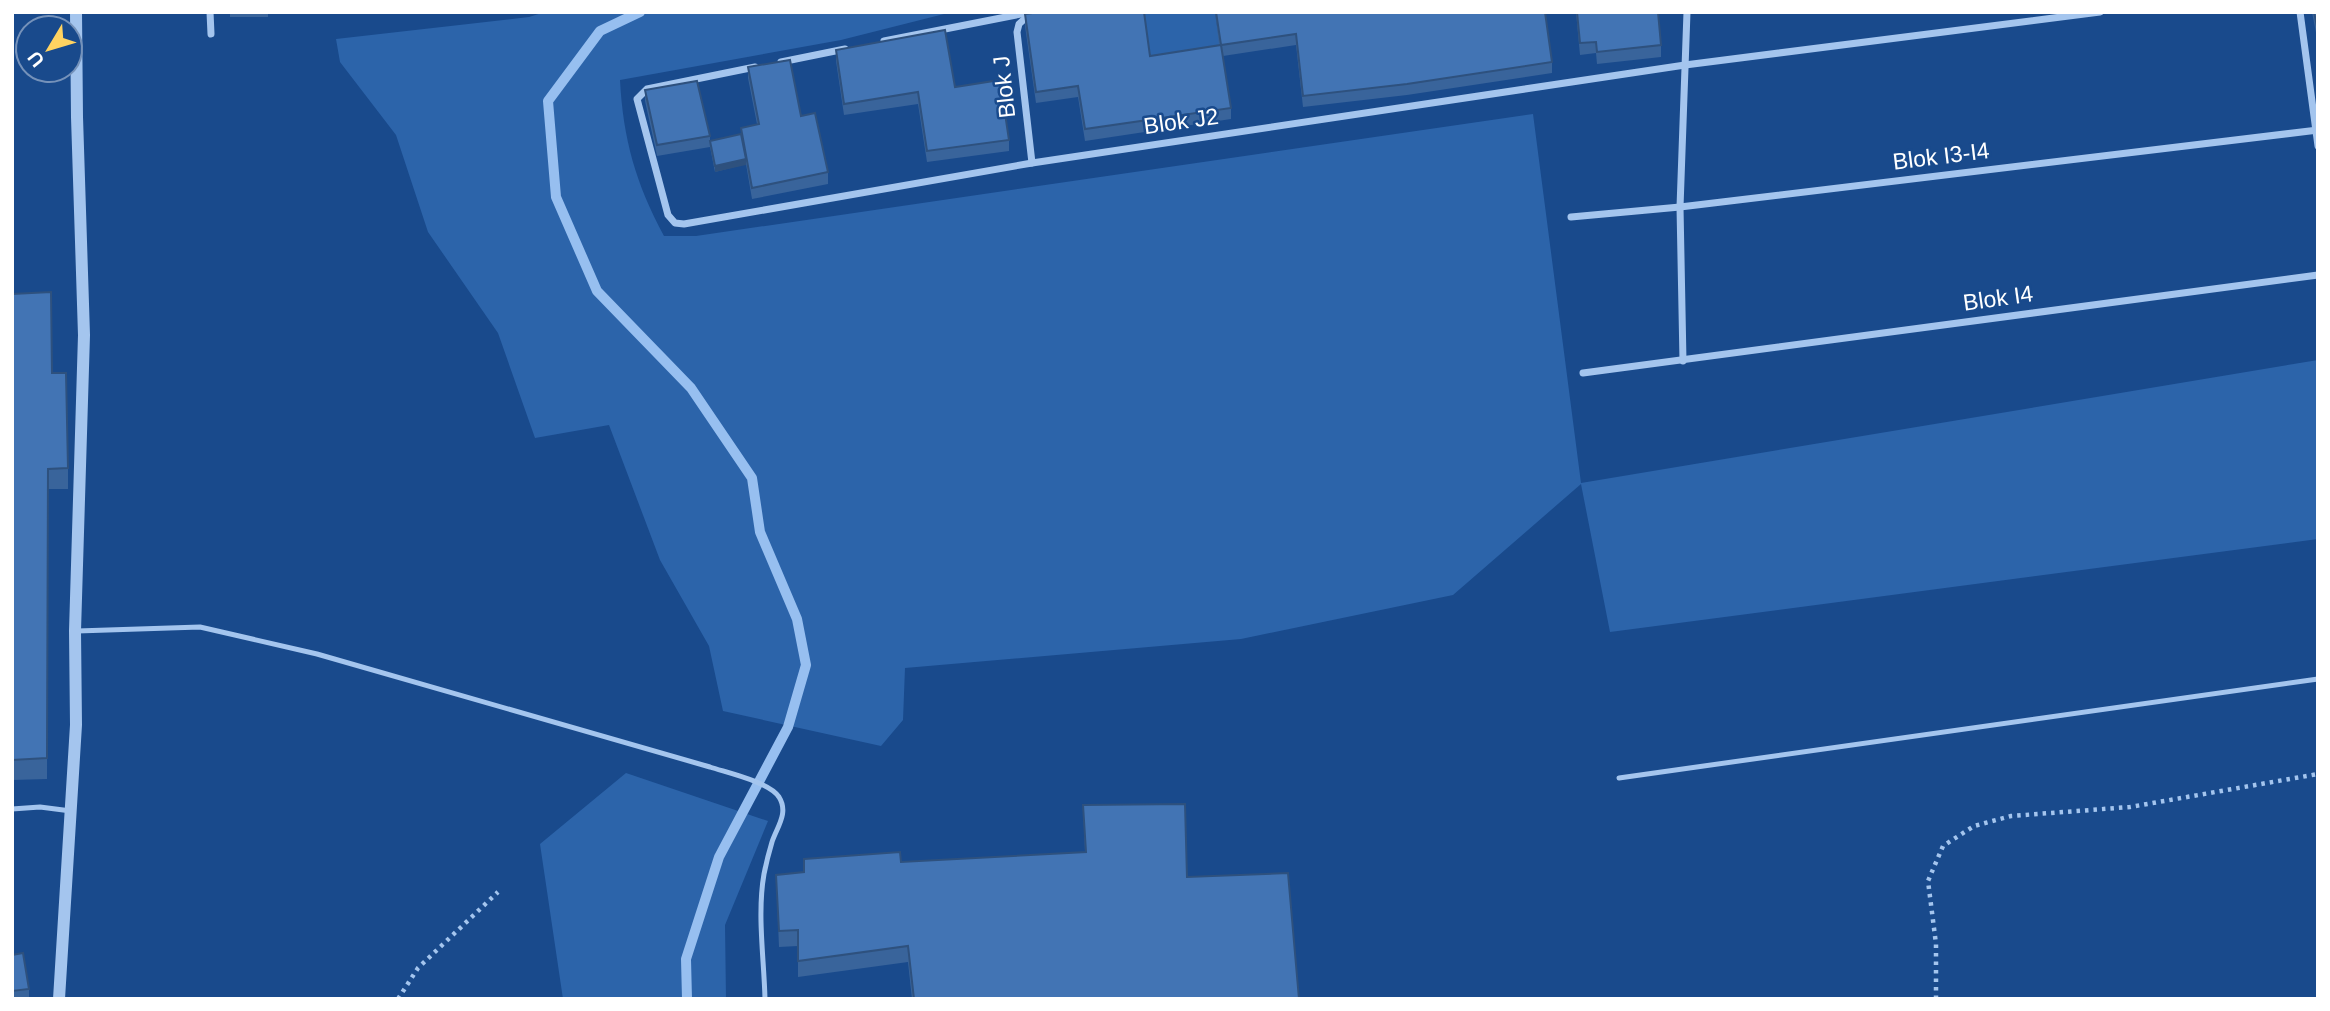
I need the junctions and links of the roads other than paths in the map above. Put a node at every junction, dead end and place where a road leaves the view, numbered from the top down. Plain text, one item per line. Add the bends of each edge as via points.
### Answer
1 (76, 12) edge
2 (210, 12) edge
3 (1031, 12) edge
4 (1686, 12) edge
5 (2100, 12) edge
6 (2300, 12) edge
7 (211, 34) dead end
8 (880, 42) edge
9 (852, 48) edge
10 (1685, 65) junction
11 (2316, 130) edge
12 (2318, 146) edge
13 (1032, 163) junction
14 (1680, 206) junction
15 (1572, 218) dead end
16 (2318, 275) edge
17 (1683, 361) junction
18 (1583, 373) dead end
19 (75, 631) junction
20 (2318, 679) edge
21 (1619, 778) dead end
22 (12, 809) edge
23 (71, 811) junction
24 (59, 999) edge
25 (765, 999) edge

1 - 19 street via 84,335
2 - 7 street
3 - 8 street
3 - 13 street, Blok J via 1017,32
4 - 10 street
5 - 10 street, Blok J2
6 - 11 street
9 - 13 street, Blok J2 via 647,89 637,99 668,215 684,224
10 - 13 street, Blok J2
10 - 14 street
11 - 12 street
11 - 14 street, Blok I3-I4
14 - 15 street, Blok I3-I4
14 - 17 street
16 - 17 street, Blok I4
17 - 18 street, Blok I4
19 - 23 street
19 - 25 lane via 200,626 317,654 771,788 780,798 783,819 764,875
20 - 21 lane
22 - 23 lane
23 - 24 street

